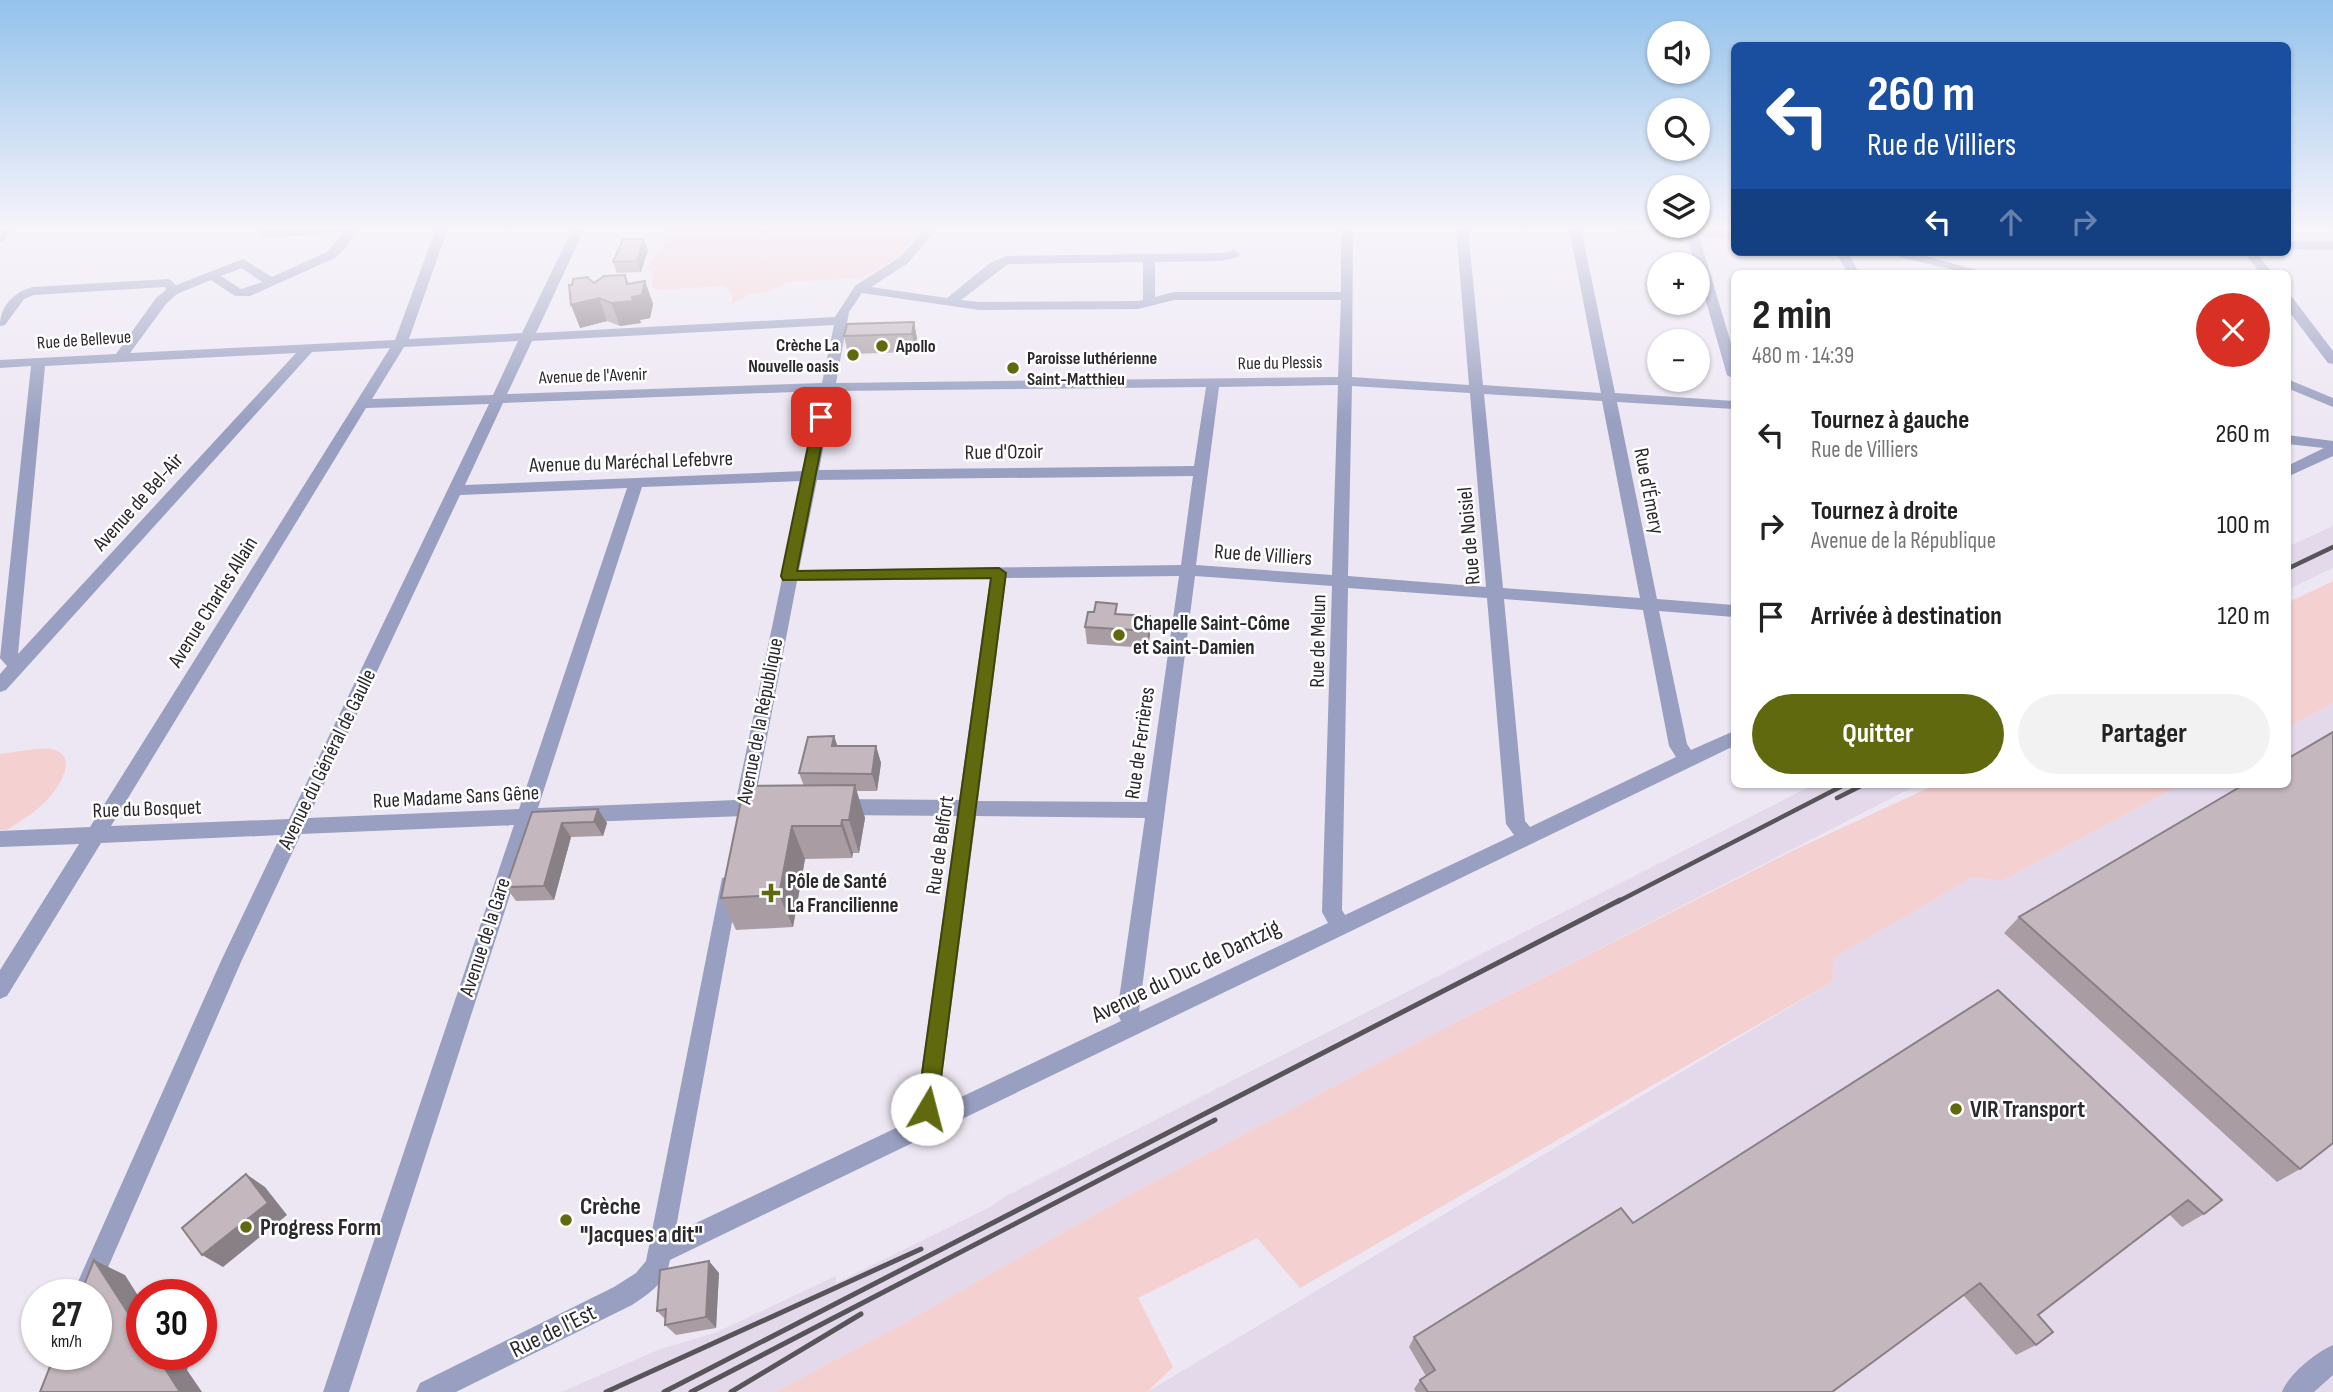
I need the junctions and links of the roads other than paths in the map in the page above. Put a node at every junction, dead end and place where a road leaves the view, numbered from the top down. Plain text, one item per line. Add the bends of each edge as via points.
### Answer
1 (27, 293) edge
2 (171, 293) edge
3 (418, 293) edge
4 (549, 293) edge
5 (856, 293) edge
6 (885, 293) edge
7 (962, 293) edge
8 (1149, 293) edge
9 (1347, 293) edge
10 (1468, 293) edge
11 (1588, 293) edge
12 (1710, 293) edge
13 (1347, 296) junction
14 (1149, 302) junction
15 (950, 303) junction
16 (2291, 305) edge
17 (841, 321) junction
18 (0, 322) edge
19 (529, 337) junction
20 (399, 344) junction
21 (308, 348) junction
22 (121, 357) junction
23 (2333, 360) edge
24 (38, 363) junction
25 (0, 364) edge
26 (1731, 365) edge
27 (1344, 381) junction
28 (1213, 383) junction
29 (2291, 385) edge
30 (826, 387) junction
31 (1477, 389) junction
32 (1609, 397) junction
33 (499, 398) junction
34 (2333, 403) edge
35 (362, 404) junction
36 (1731, 405) edge
37 (2291, 439) edge
38 (2333, 448) edge
39 (2291, 470) edge
40 (1200, 471) junction
41 (809, 477) junction
42 (636, 483) junction
43 (455, 490) junction
44 (1188, 570) junction
45 (999, 573) junction
46 (788, 576) junction
47 (1340, 581) junction
48 (1495, 593) junction
49 (1650, 605) junction
50 (1731, 611) edge
51 (17, 666) junction
52 (0, 685) edge
53 (1731, 739) edge
54 (1688, 760) junction
55 (744, 807) junction
56 (776, 807) edge
57 (817, 807) edge
58 (968, 808) junction
59 (1153, 810) junction
60 (525, 816) junction
61 (295, 827) junction
62 (739, 830) edge
63 (96, 834) junction
64 (1527, 837) junction
65 (0, 839) edge
66 (733, 865) edge
67 (1342, 926) junction
68 (0, 989) edge
69 (1135, 1025) junction
70 (932, 1122) junction
71 (661, 1252) junction
72 (91, 1279) edge
73 (2333, 1358) edge
74 (336, 1392) edge
75 (429, 1392) edge
76 (2295, 1392) edge

1 - 18 street
2 - 22 street
3 - 20 street, Avenue Charles Allain
4 - 19 street, Avenue du Général de Gaulle
5 - 17 street, Avenue de la République
6 - 15 street
7 - 15 street
8 - 14 street
9 - 13 street, Rue de Melun
10 - 31 street, Rue de Noisiel
11 - 32 street, Rue d'Émery
12 - 26 street
13 - 14 street via 1174,296
13 - 27 street, Rue de Melun
14 - 15 street
16 - 23 street
17 - 19 street, Rue de Bellevue
17 - 30 street, Avenue de la République
19 - 20 street, Rue de Bellevue
19 - 33 street, Avenue du Général de Gaulle
20 - 21 street, Rue de Bellevue
20 - 35 street, Avenue Charles Allain
21 - 22 street, Rue de Bellevue
21 - 51 street, Avenue de Bel-Air
22 - 24 street, Rue de Bellevue
24 - 25 street, Rue de Bellevue
24 - 51 street via 9,659
27 - 28 street, Rue du Plessis
27 - 31 street, Rue du Plessis
27 - 47 street, Rue de Melun
28 - 30 street, Rue du Plessis
28 - 40 street, Rue de Ferrières
29 - 34 street
30 - 33 street, Avenue de l'Avenir
30 - 41 street, Avenue de la République
31 - 32 street, Rue du Plessis
31 - 48 street, Rue de Noisiel
32 - 36 street, Rue du Plessis
32 - 49 street, Rue d'Émery
33 - 35 street, Avenue de l'Avenir
33 - 43 street, Avenue du Général de Gaulle
35 - 63 street, Avenue Charles Allain
37 - 38 street
38 - 39 street
40 - 41 street, Rue d'Ozoir
40 - 44 street, Rue de Ferrières
41 - 42 street, Avenue du Maréchal Lefebvre
41 - 46 street, Avenue de la République
42 - 43 street, Avenue du Maréchal Lefebvre
42 - 60 street, Avenue de la Gare
43 - 61 street, Avenue du Général de Gaulle
44 - 45 street, Rue de Villiers
44 - 47 street, Rue de Villiers
44 - 59 street, Rue de Ferrières
45 - 46 street, Rue de Villiers
45 - 58 street, Rue de Belfort
46 - 55 street, Avenue de la République
47 - 48 street, Rue de Villiers
47 - 67 street, Rue de Melun via 1332,912
48 - 49 street, Rue de Villiers
48 - 64 street, Rue de Noisiel via 1516,824
49 - 50 street, Rue de Villiers
49 - 54 street, Rue d'Émery via 1678,746
51 - 52 street, Avenue de Bel-Air
53 - 54 street, Avenue du Duc de Dantzig
54 - 64 street, Avenue du Duc de Dantzig
55 - 56 street, Rue Madame Sans Gêne
55 - 60 street, Rue Madame Sans Gêne
55 - 62 street, Avenue de la République
57 - 58 street
58 - 59 street
58 - 70 street, Rue de Belfort via 927,1109
59 - 69 street, Rue de Ferrières via 1128,1013
60 - 61 street, Rue Madame Sans Gêne
60 - 74 street, Avenue de la Gare
61 - 63 street, Rue du Bosquet
61 - 72 street, Avenue du Général de Gaulle
63 - 65 street, Rue du Bosquet
63 - 68 street, Avenue Charles Allain
64 - 67 street, Avenue du Duc de Dantzig
66 - 71 street
67 - 69 street, Avenue du Duc de Dantzig
69 - 70 street, Avenue du Duc de Dantzig
70 - 71 street, Avenue du Duc de Dantzig
71 - 75 street, Rue de l'Est via 657,1267 645,1282 623,1296
73 - 76 street

